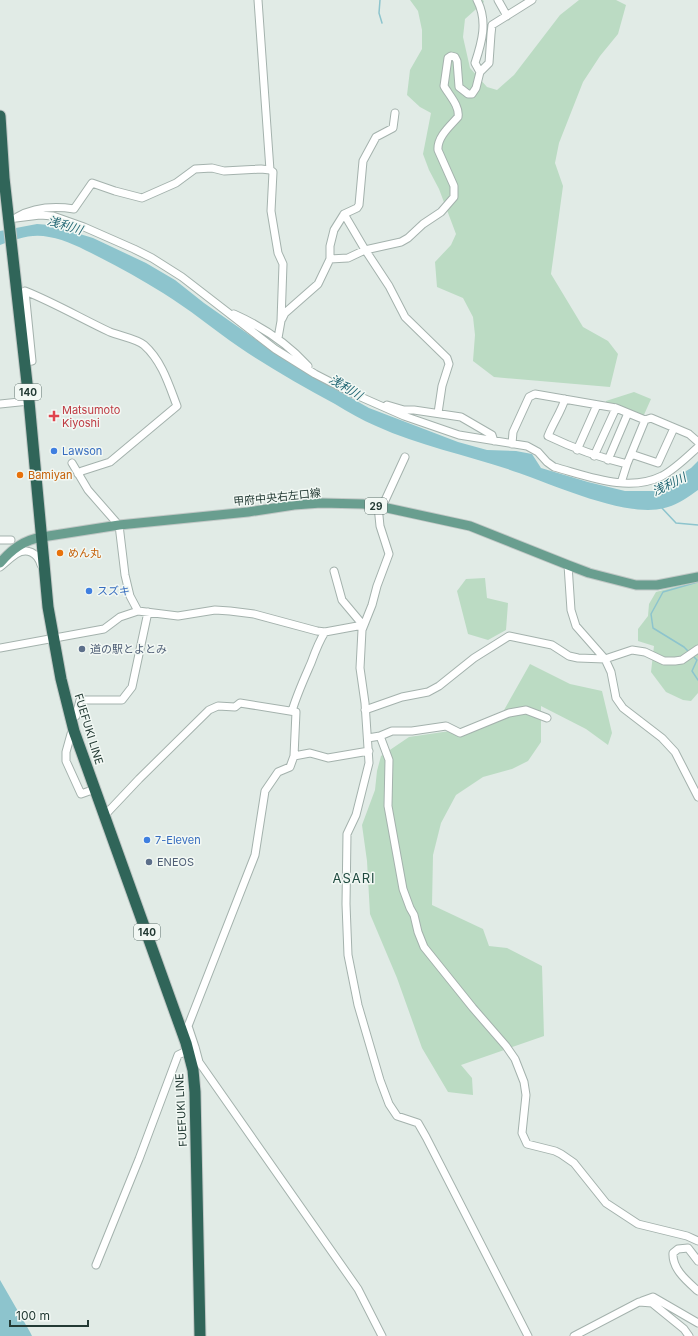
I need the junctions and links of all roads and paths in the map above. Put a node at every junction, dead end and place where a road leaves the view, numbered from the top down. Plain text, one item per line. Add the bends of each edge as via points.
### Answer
1 (258, 0) edge
2 (477, 0) edge
3 (498, 0) edge
4 (532, 0) edge
5 (507, 16) junction
6 (480, 72) junction
7 (395, 113) dead end
8 (0, 116) edge
9 (270, 170) junction
10 (344, 214) junction
11 (10, 220) junction
12 (365, 250) junction
13 (330, 259) junction
14 (224, 310) junction
15 (281, 321) junction
16 (278, 338) junction
17 (25, 362) junction
18 (316, 374) junction
19 (564, 399) junction
20 (29, 401) junction
21 (0, 404) edge
22 (597, 405) junction
23 (379, 406) junction
24 (616, 408) junction
25 (438, 413) junction
26 (628, 413) junction
27 (645, 420) junction
28 (674, 428) junction
29 (494, 441) junction
30 (698, 442) edge
31 (512, 444) junction
32 (698, 447) edge
33 (577, 450) junction
34 (631, 454) junction
35 (594, 456) junction
36 (405, 457) dead end
37 (608, 460) junction
38 (72, 463) dead end
39 (627, 464) junction
40 (78, 474) junction
41 (621, 483) junction
42 (380, 506) junction
43 (118, 526) junction
44 (42, 537) junction
45 (0, 540) edge
46 (11, 540) dead end
47 (2, 559) edge
48 (568, 565) junction
49 (0, 567) edge
50 (334, 571) dead end
51 (698, 577) edge
52 (48, 607) junction
53 (138, 611) junction
54 (148, 612) junction
55 (363, 625) junction
56 (325, 632) junction
57 (53, 638) junction
58 (0, 648) edge
59 (698, 649) edge
60 (605, 659) junction
61 (365, 710) junction
62 (292, 711) junction
63 (71, 718) junction
64 (547, 718) dead end
65 (74, 731) junction
66 (380, 736) junction
67 (368, 738) junction
68 (369, 751) junction
69 (294, 756) junction
70 (95, 789) junction
71 (698, 797) edge
72 (104, 815) junction
73 (192, 1048) junction
74 (698, 1241) edge
75 (698, 1261) edge
76 (96, 1265) dead end
77 (698, 1291) edge
78 (640, 1302) junction
79 (698, 1323) edge
80 (379, 1335) edge
81 (200, 1336) edge
82 (528, 1336) edge
83 (574, 1336) edge
84 (689, 1336) edge

1 - 9 street
2 - 6 street via 483,16 482,42 475,63
3 - 5 street
4 - 5 street
5 - 6 street via 492,25 489,63
6 - 12 street via 476,88 472,94 468,94 459,87 455,57 448,58 444,86 459,112 458,117 439,140 438,150 454,186 454,197 441,212 408,238
7 - 10 street via 393,128 376,136 363,161 359,204
8 - 11 highway, FUEFUKI LINE / 140
9 - 11 street via 195,169 176,183 142,198 92,183 74,209 47,207
9 - 15 street via 273,172 271,211 278,253 283,264
10 - 12 street
10 - 13 street via 334,230
11 - 14 street via 40,215 53,216 84,227 152,258 182,277
11 - 17 highway, FUEFUKI LINE / 140
12 - 13 street via 348,258
12 - 25 street via 389,286 405,317 447,358 449,364 442,386
13 - 15 street via 318,284 284,313
14 - 16 street via 250,321
14 - 18 street via 275,349
15 - 16 street
16 - 18 street
17 - 20 highway, FUEFUKI LINE / 140
17 - 40 street via 32,361 25,291 88,322 143,344 162,369 177,406 110,462
18 - 23 street
19 - 22 street
19 - 31 street via 535,394 529,397 513,432
19 - 33 street via 548,436
20 - 21 street
20 - 44 highway, FUEFUKI LINE / 140
22 - 24 street
22 - 33 street
23 - 25 street via 380,403 404,410
23 - 29 street via 459,435
24 - 26 street
24 - 35 street
25 - 29 street via 461,417 492,435
26 - 27 street
26 - 37 street
27 - 28 street via 651,418
27 - 34 street
28 - 30 street via 689,434
28 - 34 street via 658,463
29 - 31 street
31 - 41 street via 527,446 538,452 554,467
32 - 41 street via 662,476 638,483
33 - 35 street
34 - 39 street
35 - 37 street
36 - 42 street
37 - 39 street
38 - 40 street
39 - 41 street
40 - 43 street
42 - 43 main road, 甲府中央右左口線 / 29 via 327,503 294,505
42 - 48 main road, 甲府中央右左口線 / 29 via 470,526
42 - 55 street via 380,526 389,554
43 - 44 main road, 甲府中央右左口線 / 29
43 - 53 street via 124,575 130,596
44 - 47 main road, 甲府中央右左口線 / 29 via 21,544
44 - 52 highway, FUEFUKI LINE / 140
45 - 46 street
48 - 51 main road, 甲府中央右左口線 / 29 via 636,585 657,585
48 - 60 street via 571,610 576,626
49 - 52 street via 16,554 26,551 34,553 39,558
50 - 55 street via 342,600
52 - 57 highway, FUEFUKI LINE / 140
53 - 54 street
53 - 57 street via 120,617 104,629
54 - 56 street via 178,616 215,610 230,611 254,614
54 - 63 street via 132,687 122,700 80,700 76,716
55 - 56 street
55 - 61 street via 360,668
56 - 62 street
57 - 58 street
57 - 63 highway, FUEFUKI LINE / 140
59 - 60 street via 682,660 675,661 664,661 645,652 632,650
60 - 61 street via 569,656 552,645 510,636 465,664 428,692 402,697
60 - 71 street via 611,672 616,698 623,708 662,738 675,752
61 - 67 street
62 - 69 street via 296,712
62 - 72 street via 240,703 235,707 218,706 209,710
63 - 65 highway, FUEFUKI LINE / 140
64 - 66 street via 526,710 509,713 460,733 446,726 412,731 392,730
65 - 70 highway, FUEFUKI LINE / 140
65 - 70 street via 66,752 66,761 81,794
66 - 67 street
66 - 74 street via 389,760 388,806 403,888 418,932 424,947 515,1059 526,1095 522,1133 527,1144 562,1154 574,1163 606,1203 638,1224
67 - 68 street
68 - 69 street via 328,758 310,753
68 - 82 street via 369,763 356,815 347,834 348,955 358,1004 390,1104 397,1116 418,1123 426,1136
69 - 73 street via 290,766 278,772 265,791 255,855 188,1026
70 - 72 highway, FUEFUKI LINE / 140
72 - 73 highway, FUEFUKI LINE / 140
73 - 76 street via 178,1054
73 - 80 street via 302,1212 358,1289
73 - 81 highway, FUEFUKI LINE / 140
75 - 77 street via 688,1248 678,1249 673,1254 673,1262 684,1278
78 - 79 street via 654,1296
78 - 83 street
78 - 84 street via 652,1303

